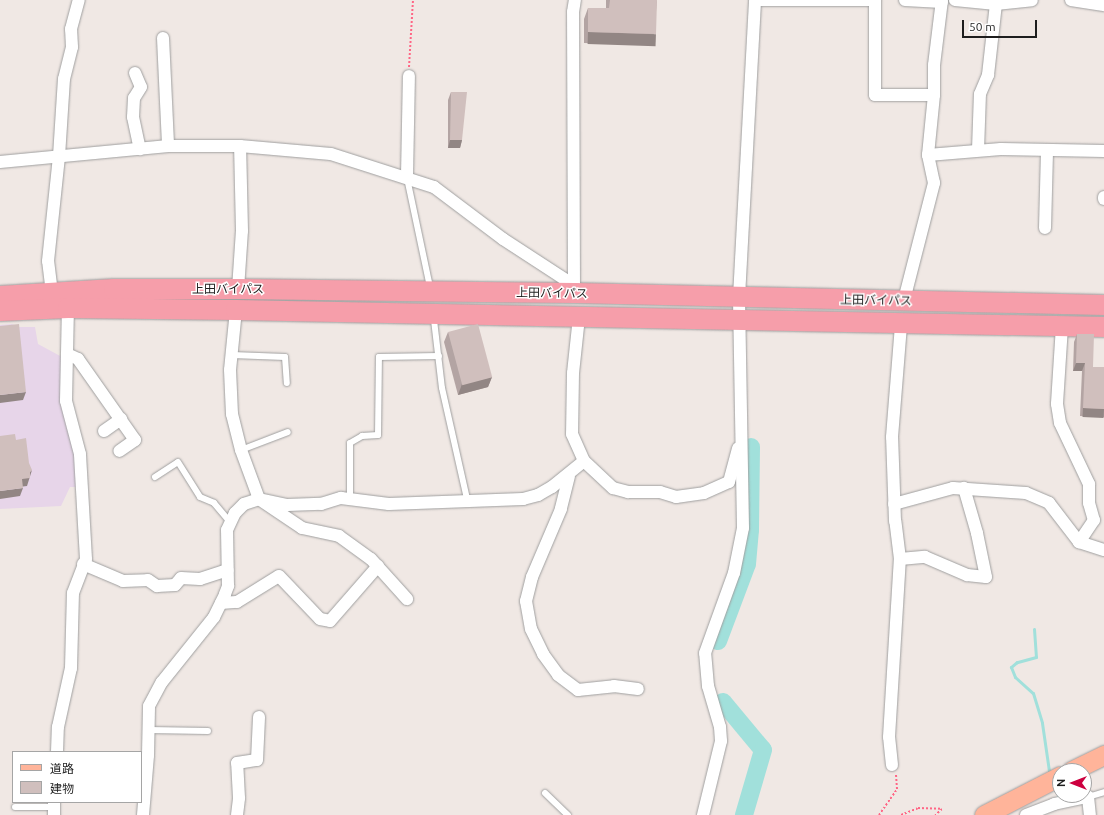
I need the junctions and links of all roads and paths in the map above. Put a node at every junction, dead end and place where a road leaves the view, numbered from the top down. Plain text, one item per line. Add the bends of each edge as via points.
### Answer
1 (79, 0) edge
2 (413, 0) edge
3 (575, 0) edge
4 (755, 0) edge
5 (760, 0) edge
6 (872, 0) edge
7 (875, 0) edge
8 (905, 0) edge
9 (956, 0) edge
10 (1032, 0) edge
11 (1071, 0) edge
12 (831, 1) edge
13 (942, 1) edge
14 (1103, 3) edge
15 (996, 4) junction
16 (163, 38) dead end
17 (135, 73) dead end
18 (409, 76) joint
19 (934, 95) junction
20 (168, 146) junction
21 (240, 146) junction
22 (140, 149) junction
23 (978, 150) junction
24 (1047, 151) junction
25 (1104, 151) edge
26 (928, 155) junction
27 (60, 156) junction
28 (0, 162) edge
29 (407, 176) junction
30 (1045, 228) dead end
31 (429, 282) dead end
32 (574, 288) junction
33 (238, 289) junction
34 (52, 292) junction
35 (0, 296) edge
36 (739, 297) junction
37 (904, 300) junction
38 (1104, 305) edge
39 (68, 308) junction
40 (236, 310) junction
41 (0, 311) edge
42 (579, 317) junction
43 (434, 320) dead end
44 (740, 320) junction
45 (901, 324) junction
46 (1062, 326) junction
47 (1104, 327) edge
48 (67, 354) junction
49 (232, 355) junction
50 (439, 356) junction
51 (287, 383) dead end
52 (121, 419) junction
53 (104, 431) dead end
54 (288, 432) dead end
55 (742, 443) junction
56 (241, 450) junction
57 (119, 451) dead end
58 (584, 461) junction
59 (569, 476) junction
60 (155, 477) dead end
61 (964, 488) junction
62 (259, 499) junction
63 (350, 499) junction
64 (467, 499) junction
65 (894, 504) junction
66 (232, 524) junction
67 (1079, 542) junction
68 (1104, 550) edge
69 (900, 560) junction
70 (82, 564) junction
71 (378, 566) junction
72 (228, 570) junction
73 (407, 600) dead end
74 (220, 603) junction
75 (638, 689) dead end
76 (259, 717) dead end
77 (149, 730) junction
78 (208, 731) dead end
79 (57, 751) edge
80 (1104, 755) edge
81 (1088, 763) edge
82 (892, 765) joint
83 (1052, 780) edge
84 (1104, 792) edge
85 (545, 793) dead end
86 (1092, 796) edge
87 (1059, 803) edge
88 (1089, 803) edge
89 (16, 808) dead end
90 (54, 808) edge
91 (142, 815) edge
92 (237, 815) edge
93 (568, 815) edge
94 (703, 815) edge
95 (878, 815) edge
96 (901, 815) edge
97 (935, 815) edge
98 (984, 815) edge
99 (1026, 815) edge
100 (1090, 815) edge

1 - 27 street via 71,29 72,47 64,79
2 - 18 path
3 - 32 street
4 - 36 street
5 - 12 street
6 - 12 street
7 - 19 street via 875,95
8 - 13 street
9 - 15 street
10 - 15 street
11 - 14 street
13 - 19 street via 934,65
15 - 23 street via 988,75 980,94
16 - 20 street
17 - 22 street via 141,87 134,98 132,117
18 - 29 street
19 - 26 street
20 - 21 street
20 - 22 street
21 - 29 street via 331,154
21 - 33 street via 242,231
22 - 27 street
23 - 24 street
23 - 26 street
24 - 25 street
24 - 30 street
26 - 37 street via 934,183
27 - 28 street
27 - 34 street via 48,261
29 - 31 lane
29 - 32 street via 434,187 502,239
32 - 33 highway, 上田バイパス
32 - 36 highway, 上田バイパス
33 - 34 highway, 上田バイパス
34 - 35 highway, 上田バイパス
36 - 37 highway, 上田バイパス
36 - 44 street
37 - 38 highway, 上田バイパス
39 - 40 highway, 上田バイパス
39 - 41 highway, 上田バイパス
39 - 48 street
40 - 42 highway, 上田バイパス
40 - 49 street
42 - 44 highway, 上田バイパス
42 - 58 street via 573,373 572,434
43 - 50 lane
44 - 45 highway, 上田バイパス
44 - 55 street
45 - 46 highway, 上田バイパス
45 - 65 street via 892,437
46 - 47 highway, 上田バイパス
46 - 67 street via 1056,388 1060,423 1089,484 1089,503 1094,520
48 - 52 street via 78,359
48 - 70 street via 66,401 80,454 86,559
49 - 51 lane via 285,357
49 - 56 street via 232,414
50 - 63 lane via 379,357 378,435 362,436 350,443
50 - 64 lane via 442,388
52 - 53 street
52 - 57 street via 135,440
54 - 56 lane
55 - 58 street via 736,450 729,482 693,496 628,492 613,488
55 - 94 street via 742,542 734,573 705,653 708,686 720,727 721,741
56 - 62 street
58 - 59 street
59 - 64 street via 538,495 523,499
59 - 75 street via 561,509 532,577 526,601 531,629 542,654 558,675 578,690 614,686
60 - 66 lane via 178,462 200,497 214,503
61 - 65 street via 953,488
61 - 67 street via 1037,495 1049,502
61 - 69 street via 986,577 967,575 925,557
62 - 63 street via 287,505 321,504 341,498
62 - 66 street via 244,504 235,513
62 - 71 street via 302,528 339,536
63 - 64 street via 389,504
65 - 69 street
66 - 72 street via 227,530
67 - 68 street
69 - 82 street via 889,732
70 - 72 street via 123,581 148,580 158,586 174,585 181,578 200,580
70 - 79 street via 72,593 71,668 58,727
71 - 73 street
71 - 74 street via 330,621 320,619 279,576 237,602
72 - 74 street via 228,586
74 - 77 street via 214,616 162,682 149,706
76 - 92 street via 257,760 237,763
77 - 78 lane
77 - 91 street
80 - 81 main road
82 - 95 path via 898,777 898,786
83 - 98 main road
84 - 86 lane
85 - 93 lane
87 - 99 street
88 - 100 street
89 - 90 lane
96 - 97 path via 920,808 942,809

